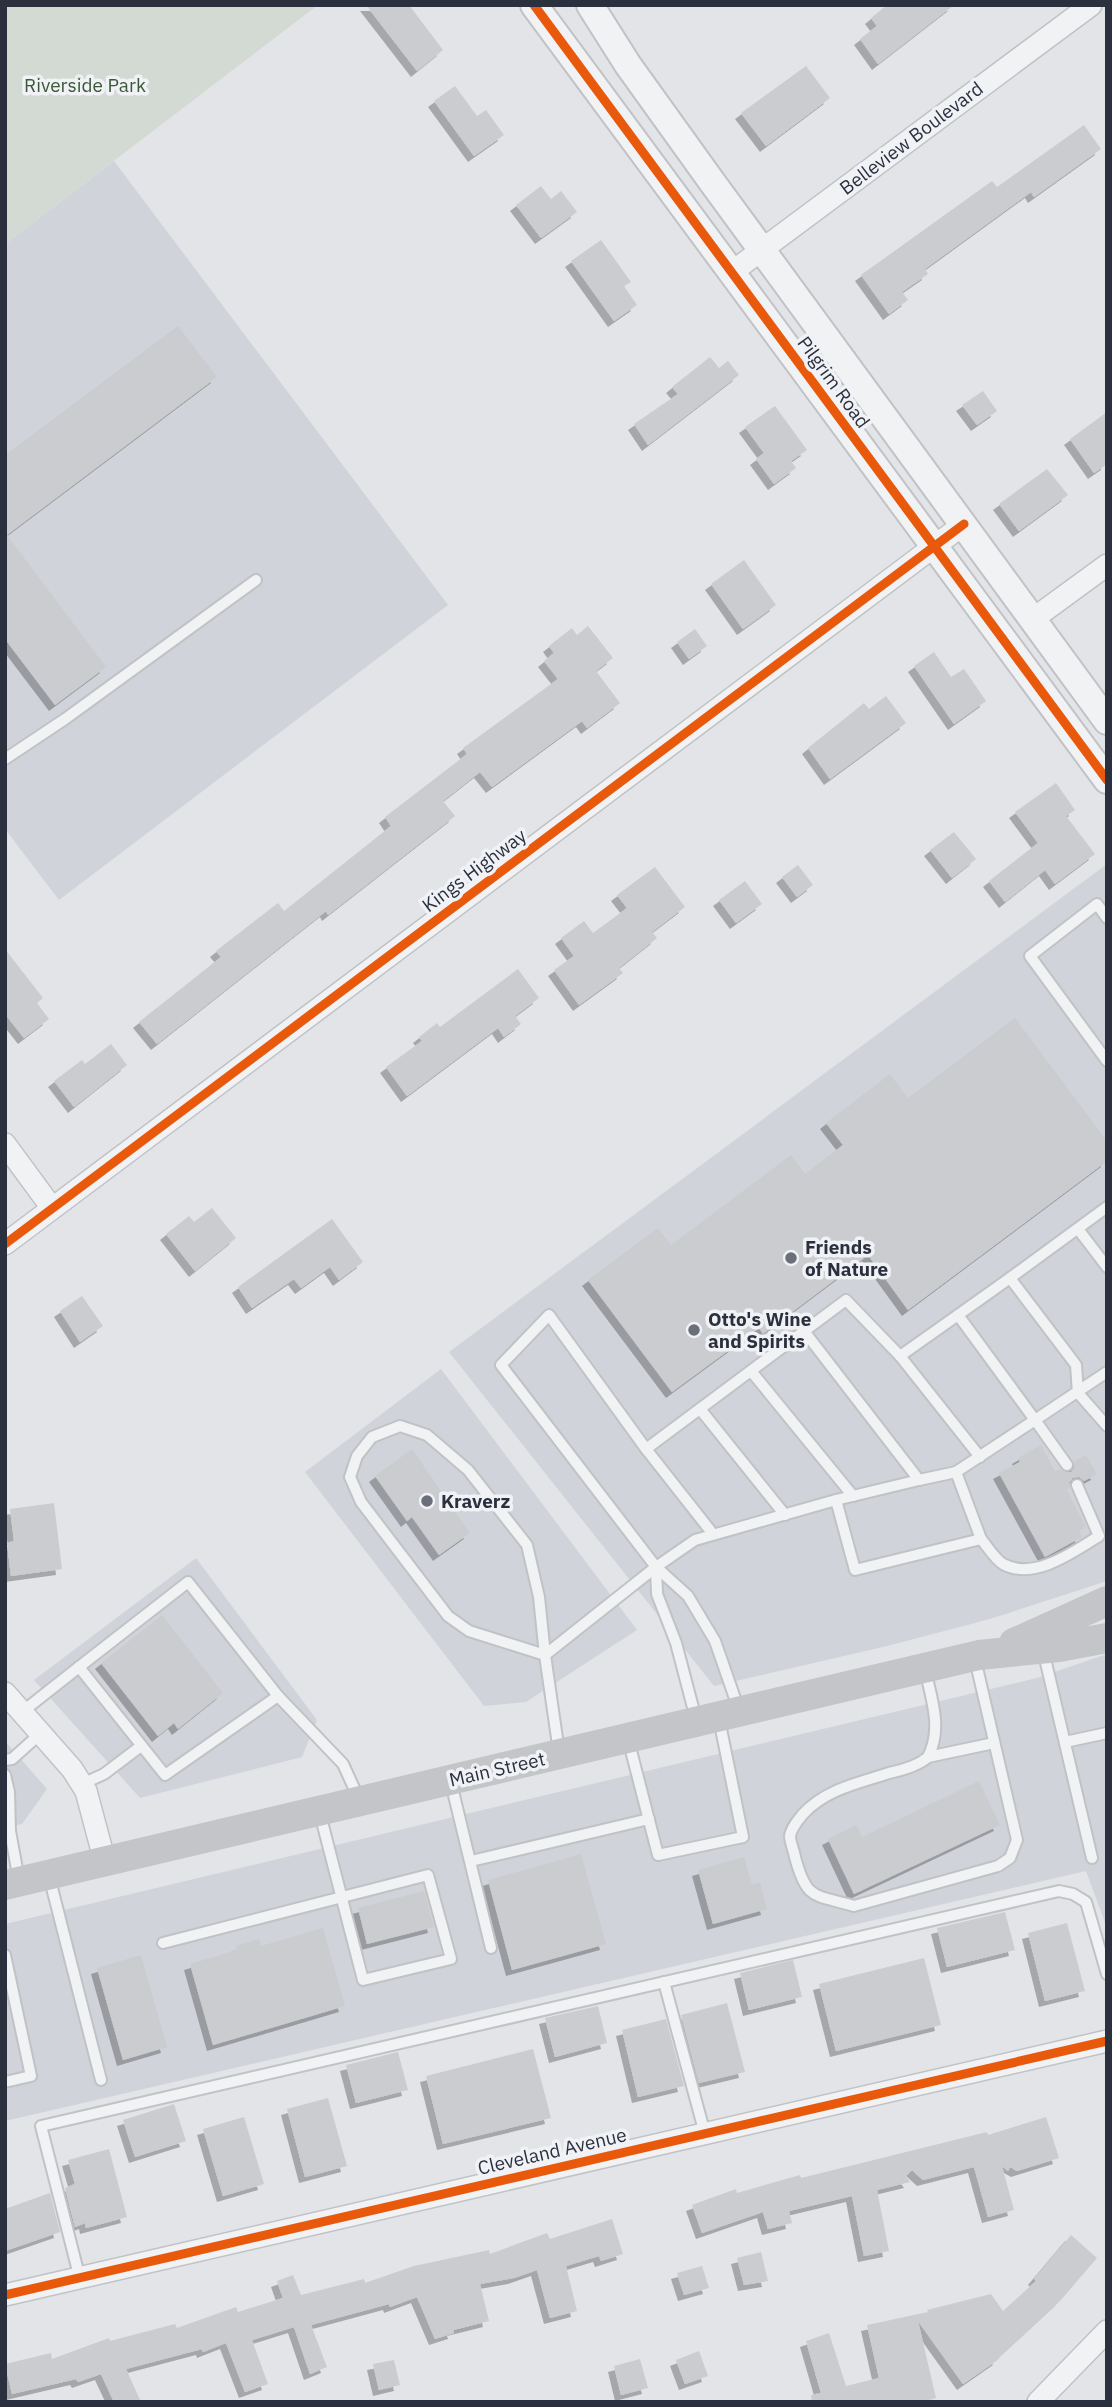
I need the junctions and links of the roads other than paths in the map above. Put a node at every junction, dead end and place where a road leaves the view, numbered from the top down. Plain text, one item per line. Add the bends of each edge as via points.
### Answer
1 (534, 5) edge
2 (590, 5) edge
3 (1091, 5) edge
4 (762, 248) junction
5 (732, 272) junction
6 (964, 524) junction
7 (933, 547) junction
8 (1107, 565) edge
9 (256, 580) dead end
10 (1033, 619) junction
11 (1106, 720) edge
12 (1077, 740) junction
13 (5, 759) edge
14 (1107, 780) edge
15 (1107, 918) edge
16 (1107, 1060) edge
17 (5, 1144) edge
18 (1107, 1207) edge
19 (52, 1208) junction
20 (1078, 1230) junction
21 (5, 1244) edge
22 (1107, 1267) edge
23 (1010, 1278) junction
24 (958, 1315) junction
25 (804, 1331) junction
26 (900, 1356) junction
27 (751, 1371) junction
28 (1107, 1372) edge
29 (1078, 1393) junction
30 (700, 1409) junction
31 (1035, 1420) junction
32 (1103, 1422) edge
33 (1107, 1437) edge
34 (646, 1449) junction
35 (980, 1457) junction
36 (1067, 1465) dead end
37 (956, 1472) junction
38 (919, 1480) junction
39 (1077, 1485) dead end
40 (853, 1496) junction
41 (836, 1500) junction
42 (785, 1515) junction
43 (713, 1534) junction
44 (981, 1539) junction
45 (656, 1567) junction
46 (1107, 1601) edge
47 (1107, 1638) edge
48 (1042, 1640) junction
49 (545, 1655) junction
50 (981, 1656) junction
51 (79, 1667) junction
52 (925, 1668) junction
53 (5, 1693) edge
54 (278, 1696) junction
55 (22, 1712) junction
56 (718, 1717) junction
57 (41, 1733) junction
58 (1107, 1733) edge
59 (628, 1738) junction
60 (1065, 1742) junction
61 (994, 1744) junction
62 (141, 1746) junction
63 (560, 1754) junction
64 (928, 1756) junction
65 (5, 1760) edge
66 (5, 1775) edge
67 (450, 1780) junction
68 (82, 1784) junction
69 (360, 1801) junction
70 (319, 1811) junction
71 (649, 1819) junction
72 (1092, 1858) dead end
73 (471, 1861) junction
74 (105, 1862) junction
75 (49, 1875) junction
76 (13, 1884) edge
77 (340, 1896) junction
78 (163, 1943) dead end
79 (491, 1948) dead end
80 (5, 1955) edge
81 (1107, 1974) edge
82 (664, 1982) junction
83 (1107, 2041) edge
84 (101, 2080) dead end
85 (5, 2082) edge
86 (705, 2134) junction
87 (80, 2279) junction
88 (5, 2295) edge
89 (1107, 2331) edge
90 (1038, 2402) edge

1 - 5 street, Pilgrim Road
2 - 4 street, Pilgrim Road via 628,65
3 - 4 street, Belleview Boulevard
4 - 5 street, Belleview Boulevard
4 - 6 street, Pilgrim Road
5 - 7 street, Pilgrim Road
6 - 7 street, Kings Highway
6 - 10 street, Pilgrim Road
7 - 12 street, Pilgrim Road
7 - 19 street, Kings Highway
8 - 10 street
9 - 13 lane
10 - 11 street, Pilgrim Road
11 - 12 street
12 - 14 street, Pilgrim Road
15 - 16 lane via 1097,904 1030,956
17 - 19 street
18 - 20 lane
19 - 21 street, Kings Highway
20 - 22 lane
20 - 23 lane
23 - 24 lane
23 - 29 lane via 1076,1365
24 - 26 lane
24 - 31 lane
25 - 26 lane via 846,1300
25 - 27 lane
25 - 38 lane
26 - 35 lane
27 - 30 lane
27 - 40 lane
28 - 29 lane
29 - 31 lane
29 - 32 lane
30 - 34 lane
30 - 42 lane
31 - 35 lane
31 - 36 lane
32 - 33 lane
34 - 43 lane
34 - 45 lane via 549,1315 501,1364
35 - 37 lane
37 - 38 lane
37 - 44 lane
38 - 40 lane
39 - 44 lane via 1099,1536 1066,1556 1030,1570 1002,1564
40 - 41 lane
41 - 42 lane
41 - 44 lane via 855,1570
42 - 43 lane
43 - 45 lane via 695,1539
45 - 49 lane
45 - 56 lane via 657,1594 676,1643
45 - 56 lane via 688,1596 715,1641
46 - 48 main road, Main Street
47 - 48 main road, Main Street
48 - 50 main road, Main Street
48 - 60 lane
49 - 49 lane via 527,1545 468,1470 427,1435 400,1426 372,1437 356,1456 350,1477 361,1502 448,1616 469,1631
49 - 63 lane
50 - 52 main road, Main Street
50 - 61 lane
51 - 54 lane via 188,1582
51 - 55 lane
51 - 62 lane
52 - 56 main road, Main Street
52 - 64 lane via 936,1723
53 - 55 street
54 - 62 lane via 165,1775
54 - 69 lane via 343,1764
55 - 57 street
56 - 59 main road, Main Street
56 - 71 lane via 743,1837 658,1855
57 - 65 lane
57 - 68 street
58 - 60 lane
59 - 63 main road, Main Street
59 - 71 lane
60 - 72 lane
61 - 64 lane
61 - 64 lane via 1017,1840 1010,1858 998,1866 855,1906 810,1891 802,1881 790,1837 795,1823 820,1800 844,1787 908,1768
62 - 68 lane
63 - 67 main road, Main Street
66 - 76 lane
67 - 69 main road, Main Street
67 - 73 lane
68 - 74 street
69 - 70 main road, Main Street
70 - 74 main road, Main Street
70 - 77 lane
71 - 73 lane
73 - 79 lane
74 - 75 main road, Main Street
75 - 76 main road, Main Street
75 - 84 lane
77 - 77 lane via 428,1875 451,1959 363,1980
77 - 78 lane
80 - 85 lane via 31,2076
81 - 82 lane via 1086,1902 1059,1891
82 - 86 lane
82 - 87 lane via 41,2126
83 - 86 street, Cleveland Avenue
86 - 87 street, Cleveland Avenue
87 - 88 street, Cleveland Avenue
89 - 90 street

